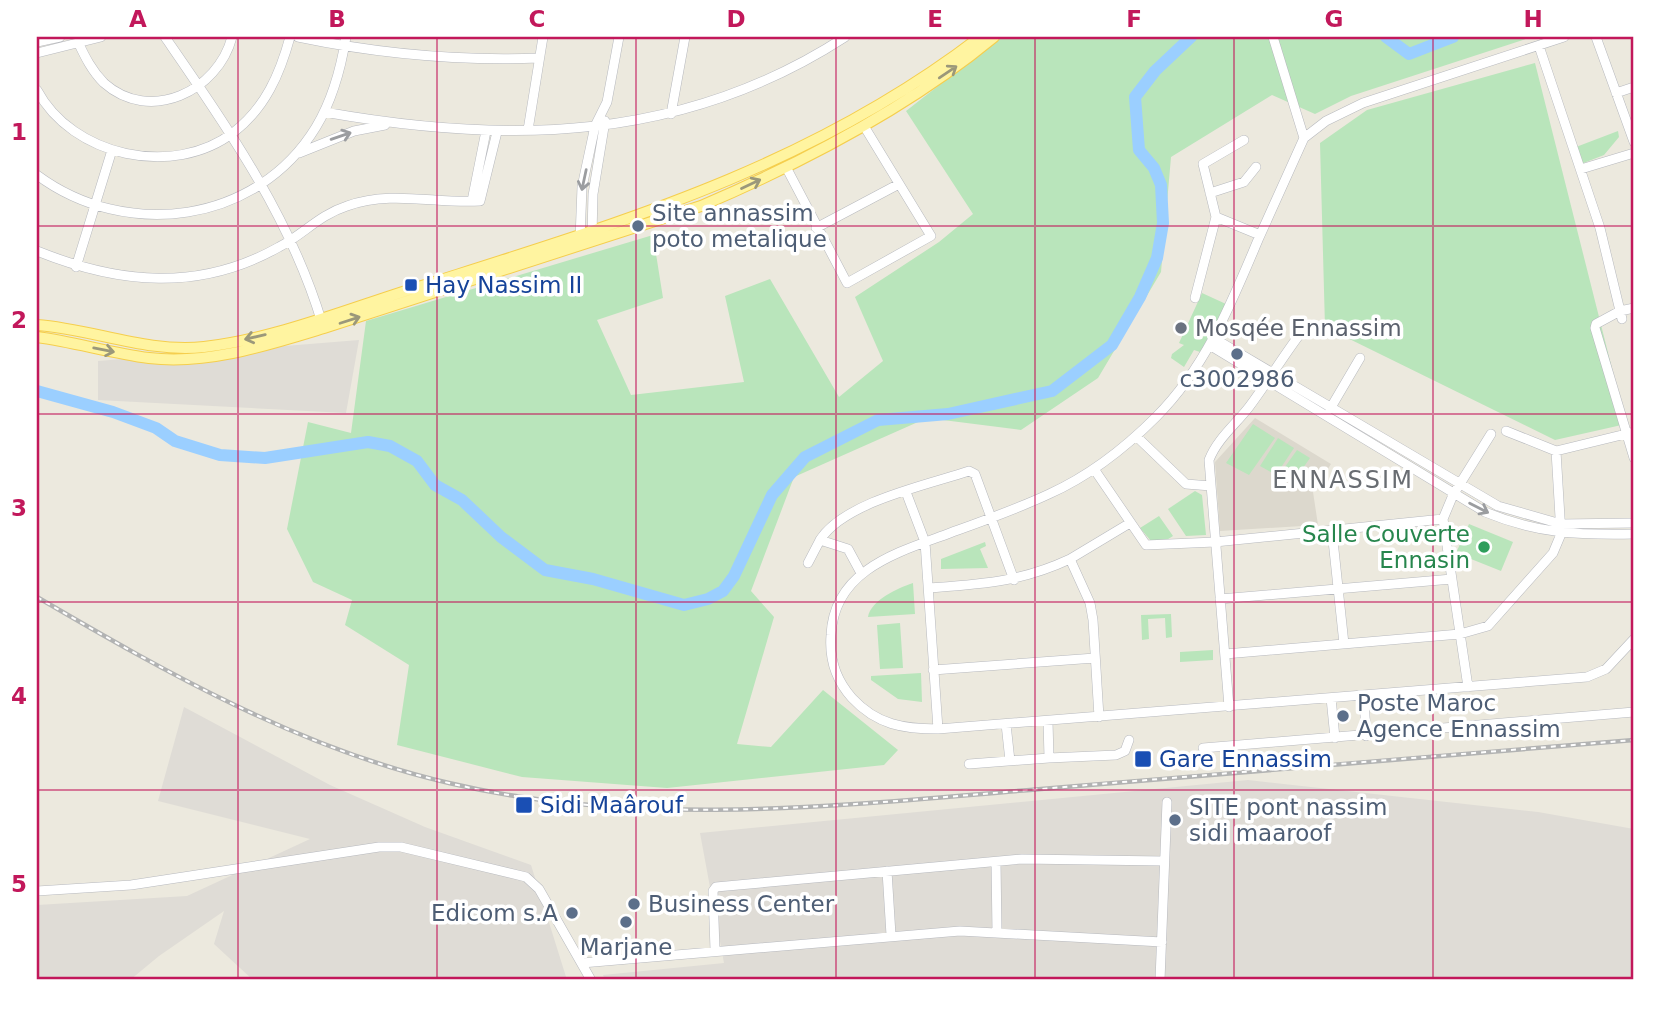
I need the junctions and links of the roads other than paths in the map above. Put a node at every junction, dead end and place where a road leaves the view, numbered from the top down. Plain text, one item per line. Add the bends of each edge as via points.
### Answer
1 (60, 37) edge
2 (101, 37) edge
3 (165, 37) edge
4 (232, 37) edge
5 (290, 37) edge
6 (298, 37) edge
7 (543, 37) edge
8 (619, 37) edge
9 (685, 37) edge
10 (845, 37) edge
11 (979, 37) edge
12 (994, 37) edge
13 (1273, 37) edge
14 (1564, 37) edge
15 (1597, 37) edge
16 (37, 42) edge
17 (78, 42) junction
18 (345, 42) edge
19 (1539, 46) junction
20 (37, 53) edge
21 (539, 58) junction
22 (200, 87) junction
23 (1634, 87) edge
24 (37, 90) edge
25 (1616, 93) junction
26 (324, 112) junction
27 (603, 113) junction
28 (671, 114) junction
29 (390, 124) junction
30 (606, 124) junction
31 (595, 126) junction
32 (864, 126) junction
33 (528, 130) junction
34 (486, 131) junction
35 (497, 132) junction
36 (232, 134) junction
37 (1304, 138) junction
38 (1244, 140) dead end
39 (1634, 142) edge
40 (112, 150) junction
41 (1634, 153) edge
42 (295, 155) junction
43 (786, 167) junction
44 (1256, 167) dead end
45 (1581, 169) junction
46 (37, 175) edge
47 (263, 183) junction
48 (900, 184) junction
49 (1210, 192) junction
50 (472, 201) junction
51 (95, 206) junction
52 (1216, 217) junction
53 (816, 228) junction
54 (1260, 235) junction
55 (592, 237) junction
56 (290, 241) junction
57 (581, 241) junction
58 (37, 251) edge
59 (76, 267) junction
60 (1195, 298) dead end
61 (1634, 308) edge
62 (1621, 315) junction
63 (1634, 316) edge
64 (322, 323) junction
65 (37, 325) edge
66 (1300, 334) dead end
67 (37, 337) edge
68 (1213, 342) junction
69 (1360, 358) dead end
70 (1271, 372) junction
71 (1266, 381) junction
72 (1330, 409) junction
73 (1506, 430) dead end
74 (1631, 433) edge
75 (1491, 434) dead end
76 (1136, 436) junction
77 (1556, 451) junction
78 (1634, 458) edge
79 (1094, 469) junction
80 (1210, 486) junction
81 (1459, 486) junction
82 (906, 492) junction
83 (1453, 495) junction
84 (990, 518) junction
85 (1443, 519) junction
86 (1130, 523) junction
87 (1634, 523) edge
88 (1561, 529) junction
89 (1332, 531) junction
90 (1634, 534) edge
91 (820, 540) junction
92 (925, 542) junction
93 (1215, 542) junction
94 (1070, 559) junction
95 (808, 563) dead end
96 (861, 573) junction
97 (1452, 579) junction
98 (1013, 580) junction
99 (929, 588) junction
100 (1338, 589) junction
101 (1220, 599) junction
102 (1460, 634) junction
103 (1634, 639) edge
104 (1344, 644) junction
105 (1225, 654) junction
106 (1095, 658) junction
107 (933, 670) junction
108 (1468, 687) junction
109 (1364, 696) junction
110 (1331, 698) junction
111 (1228, 707) junction
112 (1634, 712) edge
113 (1099, 717) junction
114 (1048, 721) junction
115 (1006, 724) junction
116 (938, 729) junction
117 (1366, 736) junction
118 (1335, 738) junction
119 (1129, 740) dead end
120 (1203, 748) dead end
121 (1049, 758) junction
122 (1010, 761) junction
123 (970, 764) dead end
124 (1167, 802) dead end
125 (1163, 861) junction
126 (996, 862) junction
127 (887, 871) junction
128 (37, 891) edge
129 (997, 932) junction
130 (891, 934) junction
131 (1162, 942) junction
132 (715, 950) junction
133 (582, 963) junction
134 (591, 980) edge
135 (1160, 980) edge

1 - 16 street
2 - 17 street
3 - 22 street
4 - 22 street via 220,64
5 - 36 street via 265,98
6 - 18 street
7 - 21 street
8 - 27 street
9 - 28 street
10 - 28 street via 741,93
11 - 55 main road via 913,83 799,150
32 -> 12 main road
13 - 37 street
14 - 19 street
15 - 25 street
17 - 20 street
17 - 22 street via 105,84 133,99 168,100
18 - 21 street via 440,59
18 - 26 street
19 - 37 street via 1363,103
19 - 45 street
21 - 33 street
22 - 36 street
23 - 25 street
24 - 40 street via 65,125
25 - 39 street
26 - 29 street
26 - 42 street
27 - 30 street
27 - 31 street
28 - 30 street
29 - 34 street
42 -> 29 street via 354,131
30 - 31 street
30 - 55 street via 593,194
31 - 33 street
31 -> 57 street via 581,196
32 - 43 main road
32 - 48 street
33 - 35 street
34 - 35 street
34 - 50 street
35 - 50 street via 481,200
36 - 40 street via 175,155 146,157
36 - 47 street
37 - 54 street
38 - 49 street via 1203,164
40 - 51 street
41 - 45 street
42 - 47 street
43 - 53 street
55 -> 43 main road via 701,206
44 - 49 street via 1242,183
45 - 62 street
46 - 51 street
47 - 51 street via 224,204 181,215 138,215
47 - 56 street
48 - 53 street
48 - 53 street via 931,236 847,283
49 - 52 street
50 - 56 street via 370,200 325,215
51 - 59 street
52 - 54 street
52 - 60 street
54 - 68 street
55 - 57 main road
56 - 59 street via 242,264 182,277 129,278
56 - 64 street
57 - 64 main road
58 - 59 street
61 - 62 street
62 - 63 street
62 - 74 street via 1595,328
64 -> 65 main road via 238,341 170,349
67 -> 64 main road via 150,358 195,359 262,346
66 - 70 street
68 - 70 street
68 - 71 street
68 - 76 street via 1171,401
69 - 72 street
70 - 71 street
70 - 72 street
71 - 80 street via 1213,452
71 - 83 street
72 - 81 street
73 - 77 street
74 - 77 street
74 - 78 street
75 - 81 street
76 - 79 street
76 - 80 street via 1186,484
77 - 88 street
79 - 84 street via 1048,495
79 - 86 street
80 - 93 street
81 - 83 street
81 - 88 street
82 - 84 street via 972,472
82 - 91 street via 855,511
82 - 92 street
83 - 85 street
83 -> 88 street via 1506,520
84 - 92 street
84 - 98 street
85 - 89 street
85 - 97 street
86 - 93 street via 1151,547
86 - 94 street
87 - 88 street
88 - 90 street
88 - 102 street via 1553,553 1488,626
89 - 93 street
89 - 100 street
91 - 95 street
91 - 96 street via 848,549
92 - 96 street
92 - 99 street
93 - 101 street
94 - 98 street
94 - 106 street via 1090,603
96 - 116 street via 842,597 831,631 832,664 838,678 860,707 876,719 909,729
97 - 100 street
97 - 102 street
98 - 99 street
99 - 107 street
100 - 101 street
100 - 104 street
101 - 105 street
102 - 104 street
102 - 108 street
103 - 108 street via 1614,663 1597,674
104 - 105 street
105 - 111 street
106 - 107 street
106 - 113 street
107 - 116 street
108 - 109 street
109 - 110 street
109 - 117 street
110 - 111 street
110 - 118 street
111 - 113 street
112 - 117 street
113 - 114 street
114 - 115 street
114 - 121 street
115 - 116 street
115 - 122 street
117 - 118 street
118 - 120 street
119 - 121 street via 1125,751 1116,755
121 - 122 street
122 - 123 street
124 - 125 street
125 - 126 street via 1049,858
125 - 131 street
126 - 127 street
126 - 129 street
127 - 130 street
127 - 132 street via 716,887
128 - 133 street via 131,885 401,847 526,877 539,889
129 - 130 street
129 - 131 street
130 - 132 street
131 - 135 street
132 - 133 street
133 - 134 street

